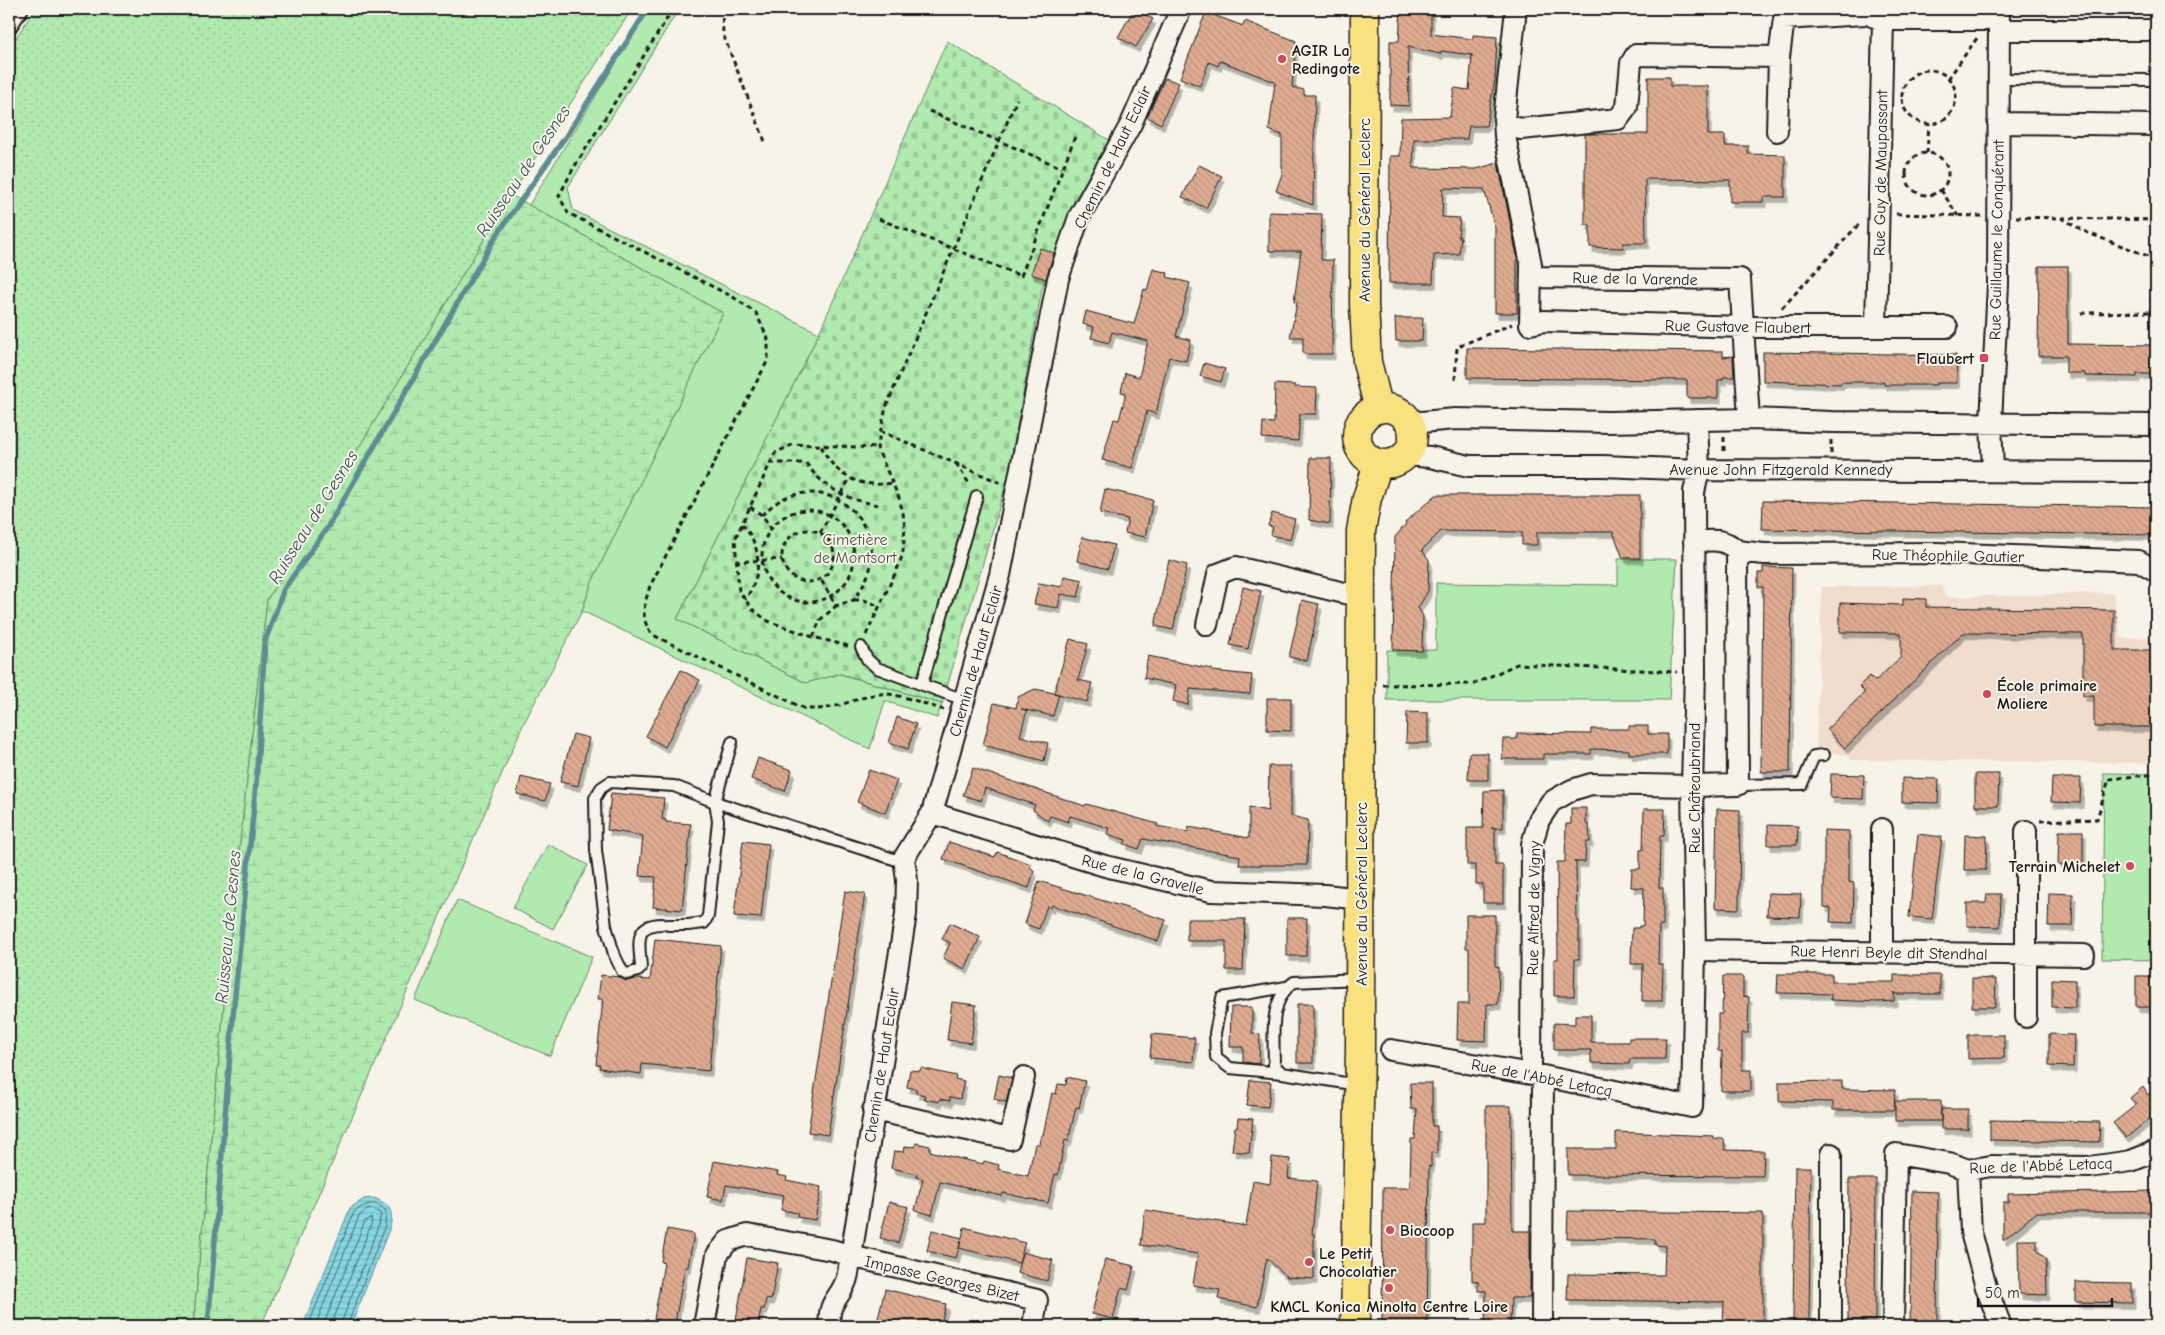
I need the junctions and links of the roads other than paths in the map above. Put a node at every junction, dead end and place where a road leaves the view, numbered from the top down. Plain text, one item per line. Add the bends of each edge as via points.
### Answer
1 (23, 9) edge
2 (1181, 9) edge
3 (1365, 9) edge
4 (1516, 9) edge
5 (1871, 14) edge
6 (1994, 20) edge
7 (9, 30) edge
8 (2156, 30) edge
9 (1779, 57) junction
10 (1998, 80) junction
11 (2156, 80) edge
12 (1998, 123) junction
13 (1505, 125) junction
14 (2156, 125) edge
15 (1777, 130) dead end
16 (1531, 276) junction
17 (1876, 327) junction
18 (1947, 327) dead end
19 (1744, 328) junction
20 (1379, 409) junction
21 (1749, 419) junction
22 (1697, 420) junction
23 (1991, 422) junction
24 (1410, 423) junction
25 (2156, 424) edge
26 (1406, 455) junction
27 (1378, 464) junction
28 (1699, 470) junction
29 (1993, 471) junction
30 (2156, 472) edge
31 (977, 496) road end
32 (1694, 542) junction
33 (1737, 551) junction
34 (2156, 571) edge
35 (1361, 597) junction
36 (1207, 625) dead end
37 (861, 646) road end
38 (922, 684) junction
39 (964, 697) junction
40 (732, 742) dead end
41 (1824, 755) dead end
42 (1738, 785) junction
43 (1692, 786) junction
44 (715, 802) junction
45 (932, 813) junction
46 (1882, 829) dead end
47 (2026, 831) road end
48 (903, 862) junction
49 (1360, 899) junction
50 (1696, 950) junction
51 (1882, 952) junction
52 (2027, 954) junction
53 (2084, 955) dead end
54 (1360, 979) junction
55 (1286, 987) junction
56 (2026, 1018) dead end
57 (1391, 1050) dead end
58 (1282, 1073) junction
59 (1537, 1075) junction
60 (1024, 1077) dead end
61 (1359, 1085) junction
62 (1692, 1107) joint
63 (873, 1110) junction
64 (2156, 1151) edge
65 (1831, 1154) dead end
66 (1968, 1170) junction
67 (851, 1256) junction
68 (704, 1326) edge
69 (830, 1326) edge
70 (1033, 1326) edge
71 (1355, 1326) edge
72 (1542, 1326) edge
73 (1831, 1326) edge
74 (1894, 1326) edge
75 (2001, 1326) edge

1 - 7 lane
2 - 39 street, Chemin de Haut Eclair via 1131,124 1079,217 1058,279 1000,575
3 - 20 main road, Avenue du Général Leclerc via 1364,304 1367,362
4 - 13 street
5 - 6 street
5 - 9 street via 1784,19
5 - 17 street, Rue Guy de Maupassant via 1879,214
6 - 8 street
6 - 10 street, Rue Guillaume le Conquérant
9 - 13 street via 1636,55 1631,63 1627,107 1618,119 1520,129
9 - 15 street
10 - 11 lane
10 - 12 street, Rue Guillaume le Conquérant
12 - 14 street
12 - 23 street, Rue Guillaume le Conquérant via 1998,284
13 - 16 street
16 - 19 street, Rue de la Varende via 1740,279
16 - 19 street, Rue Gustave Flaubert via 1530,324 1544,321
17 - 18 street, Rue Gustave Flaubert
17 - 19 street, Rue Gustave Flaubert
19 - 21 street
20 - 24 main road via 1391,409
20 - 27 main road via 1365,417 1357,432 1364,455
21 - 22 street
21 - 23 street
22 - 24 street via 1455,419
22 - 28 street, Rue Châteaubriand
23 - 25 street
23 - 29 street, Rue Guillaume le Conquérant
24 - 26 main road via 1412,443
26 - 27 main road via 1393,463
26 - 28 street, Avenue John Fitzgerald Kennedy via 1468,466
27 - 35 main road, Avenue du Général Leclerc via 1361,532
28 - 29 street, Avenue John Fitzgerald Kennedy
28 - 32 street, Rue Châteaubriand via 1694,492
29 - 30 street, Avenue John Fitzgerald Kennedy
31 - 38 lane
32 - 33 street via 1715,540 1730,544
32 - 43 street, Rue Châteaubriand
33 - 34 street, Rue Théophile Gautier via 1764,554 1937,553 2139,561
33 - 42 street
35 - 36 street via 1236,567 1218,574
35 - 49 main road, Avenue du Général Leclerc
37 - 38 lane via 867,659 877,668
38 - 39 lane
39 - 45 street, Chemin de Haut Eclair
40 - 44 lane
41 - 42 lane via 1814,756 1802,784
42 - 43 street, Rue Alfred de Vigny
43 - 50 street, Rue Châteaubriand
43 - 59 street, Rue Alfred de Vigny via 1591,784 1551,802 1539,820 1532,844
44 - 44 lane via 674,786 610,782 595,798 596,850 606,926 614,954 622,971 627,974 641,968 640,934 644,928 652,924 704,923 708,916 718,821
44 - 48 lane
45 - 48 street, Chemin de Haut Eclair
45 - 49 street, Rue de la Gravelle via 1106,866 1211,891
46 - 51 street
47 - 52 street
48 - 63 street, Chemin de Haut Eclair via 907,880 906,914
49 - 54 main road, Avenue du Général Leclerc
50 - 51 street, Rue Henri Beyle dit Stendhal
50 - 62 street, Rue Châteaubriand
51 - 52 street, Rue Henri Beyle dit Stendhal
52 - 53 street, Rue Henri Beyle dit Stendhal
52 - 56 street
54 - 55 lane via 1294,982
54 - 61 main road, Avenue du Général Leclerc
55 - 58 lane via 1274,1014 1274,1065
55 - 58 lane via 1222,998 1215,1033 1216,1057 1230,1068
57 - 59 street, Rue de l'Abbé Letacq
58 - 61 lane
59 - 62 street, Rue de l'Abbé Letacq
59 - 72 street, Rue Alfred de Vigny
60 - 63 street via 1010,1139
61 - 71 main road, Avenue du Général Leclerc
63 - 67 street, Chemin de Haut Eclair
64 - 66 street, Rue de l'Abbé Letacq via 2131,1161 2090,1167 1991,1166
65 - 73 street
66 - 74 street, Rue de l'Abbé Letacq via 1949,1163 1896,1154
66 - 75 street via 1971,1232 1986,1288
67 - 68 street via 747,1235 728,1241 717,1255
67 - 69 street, Chemin de Haut Eclair via 846,1282 832,1302
67 - 70 street, Impasse Georges Bizet via 1037,1300

